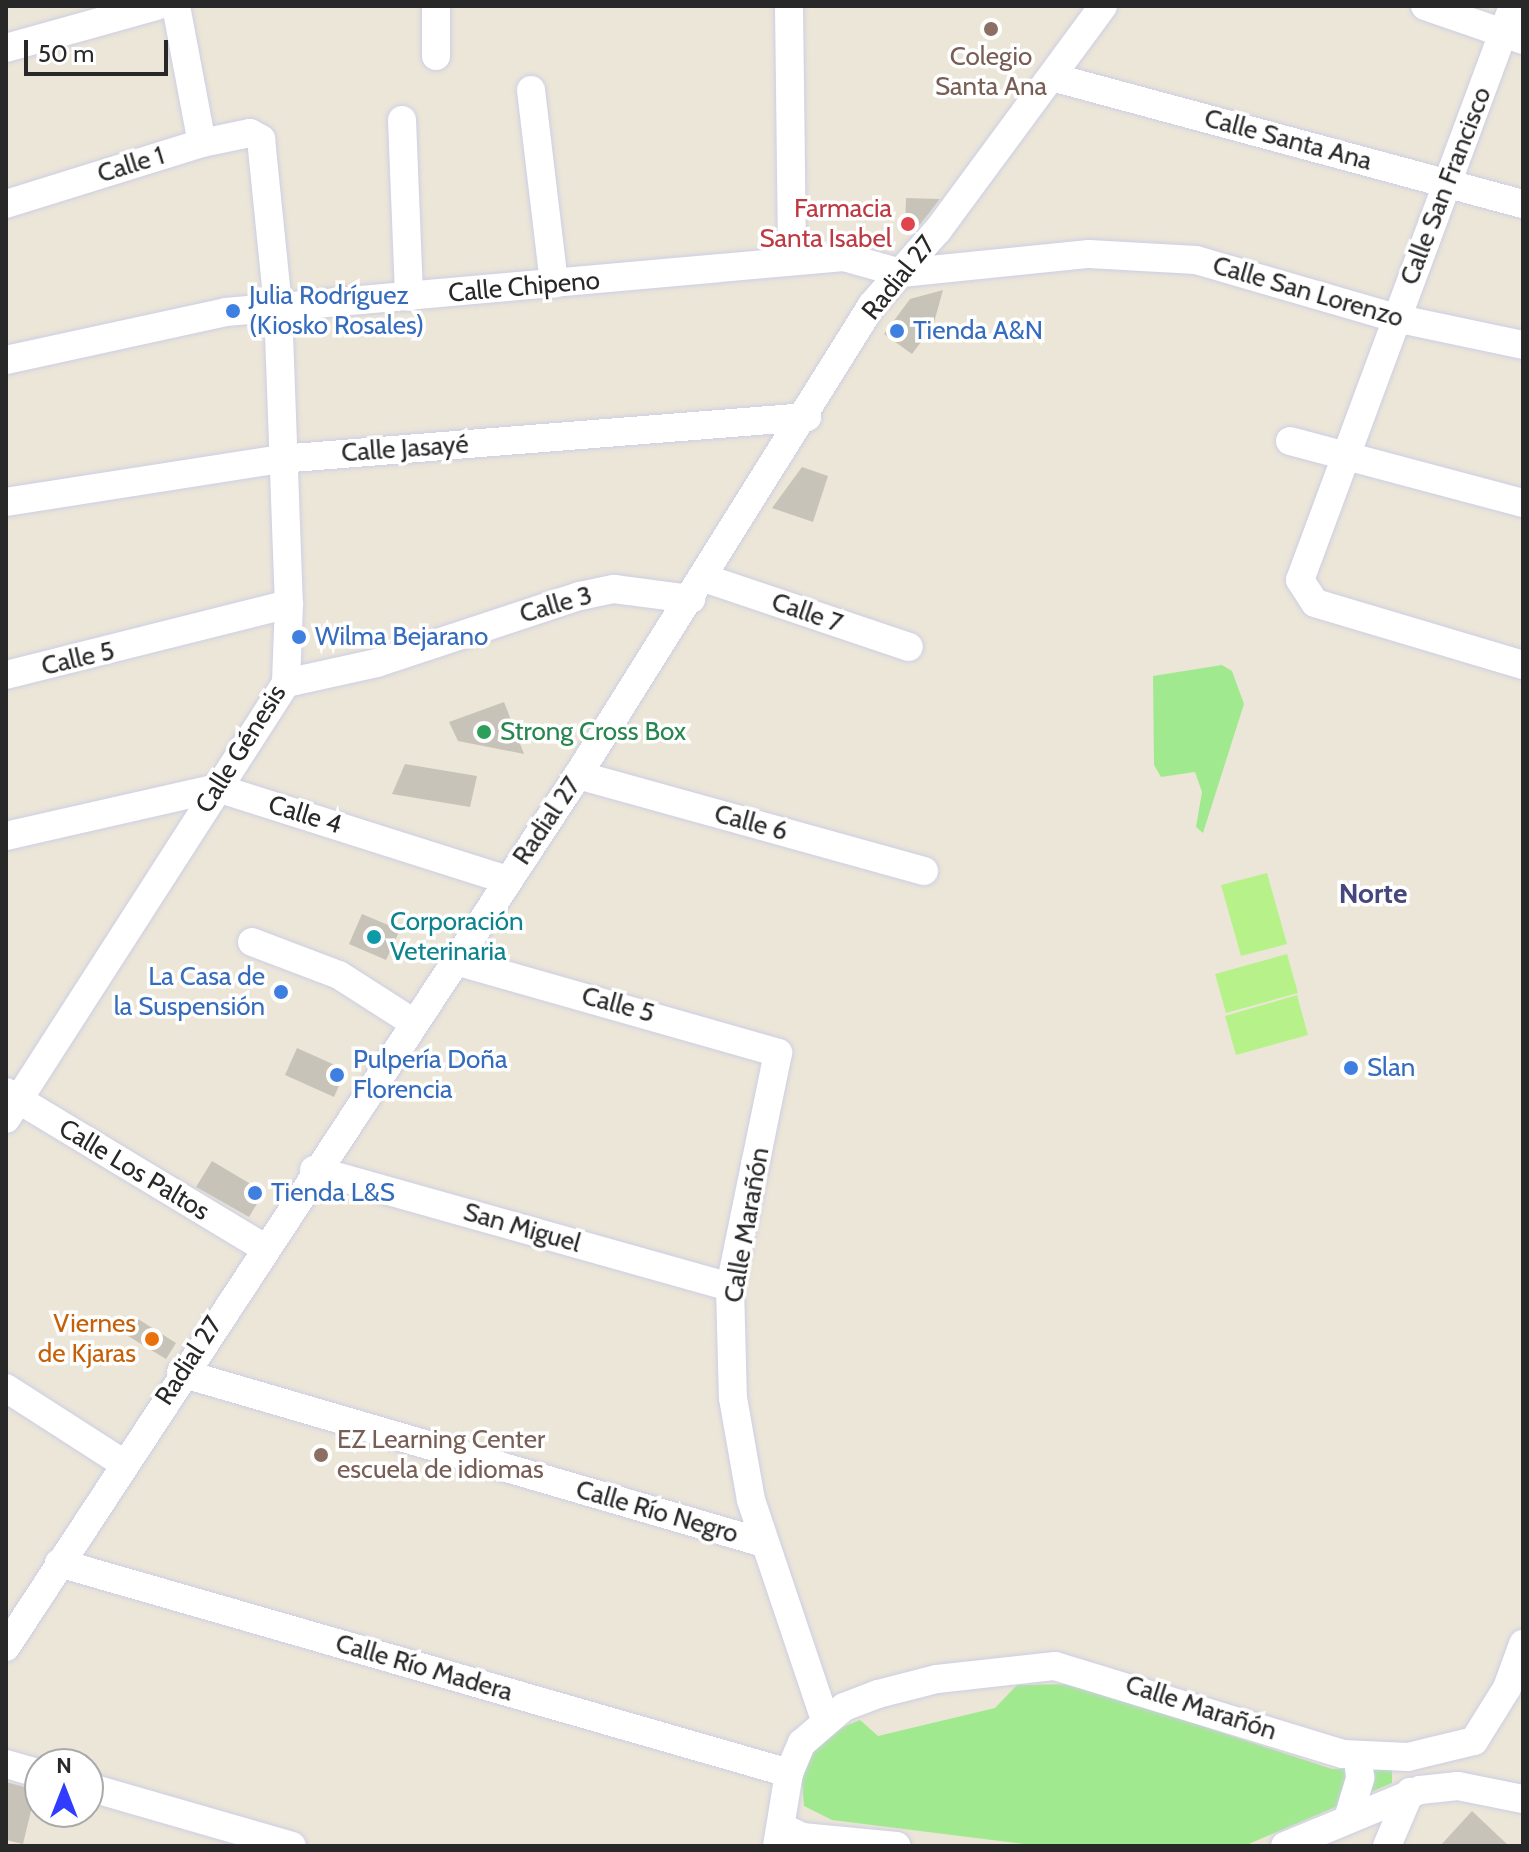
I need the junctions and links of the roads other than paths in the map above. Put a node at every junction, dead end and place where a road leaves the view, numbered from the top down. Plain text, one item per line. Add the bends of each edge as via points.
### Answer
1 (156, 6) edge
2 (176, 6) edge
3 (436, 6) edge
4 (789, 6) edge
5 (1103, 6) edge
6 (1425, 6) edge
7 (1513, 6) edge
8 (1514, 37) edge
9 (6, 48) edge
10 (436, 56) dead end
11 (1052, 77) junction
12 (531, 90) dead end
13 (402, 120) dead end
14 (257, 134) joint
15 (202, 143) junction
16 (1450, 184) junction
17 (6, 204) edge
18 (1523, 204) edge
19 (792, 261) junction
20 (901, 273) junction
21 (554, 284) junction
22 (409, 297) junction
23 (278, 307) junction
24 (1395, 318) junction
25 (1523, 345) edge
26 (6, 360) edge
27 (807, 417) junction
28 (1290, 441) dead end
29 (1342, 455) junction
30 (280, 459) junction
31 (6, 502) edge
32 (1523, 503) edge
33 (697, 589) junction
34 (289, 604) junction
35 (909, 647) dead end
36 (1523, 665) edge
37 (6, 675) edge
38 (286, 683) junction
39 (578, 775) junction
40 (217, 788) junction
41 (6, 836) edge
42 (924, 871) dead end
43 (507, 880) junction
44 (252, 942) dead end
45 (456, 961) junction
46 (414, 1023) junction
47 (778, 1053) joint
48 (10, 1104) edge
49 (314, 1170) junction
50 (263, 1247) junction
51 (730, 1287) junction
52 (181, 1373) junction
53 (6, 1388) edge
54 (123, 1463) junction
55 (764, 1543) junction
56 (59, 1563) junction
57 (1523, 1644) edge
58 (6, 1647) edge
59 (1515, 1691) edge
60 (825, 1720) junction
61 (1358, 1757) junction
62 (789, 1773) junction
63 (104, 1792) edge
64 (1410, 1792) junction
65 (1523, 1799) edge
66 (1349, 1815) junction
67 (779, 1836) edge
68 (292, 1846) edge
69 (897, 1846) edge
70 (1285, 1846) edge
71 (1387, 1846) edge

1 - 9 street
2 - 15 street
3 - 10 street
4 - 19 street
5 - 11 street, Radial 27
6 - 8 street
7 - 8 street, Calle San Francisco
8 - 16 street, Calle San Francisco
11 - 16 street, Calle Santa Ana
11 - 20 street, Radial 27
12 - 21 street
13 - 22 street
14 - 15 street, Calle 1
14 - 23 street, Calle Génesis
15 - 17 street, Calle 1
16 - 18 street, Calle Santa Ana
16 - 24 street, Calle San Francisco
19 - 20 street, Calle Chipeno via 844,257
19 - 21 street, Calle Chipeno
20 - 24 street, Calle San Lorenzo via 1143,254 1265,276
20 - 27 street, Radial 27 via 872,305
21 - 22 street, Calle Chipeno
22 - 23 street, Calle Chipeno
23 - 26 street, Calle Chipeno
23 - 30 street, Calle Génesis
24 - 25 street, Calle San Lorenzo
24 - 29 street, Calle San Francisco
27 - 30 street, Calle Jasayé
27 - 33 street, Radial 27
28 - 29 street
29 - 32 street
29 - 36 street, Calle San Francisco via 1302,569 1302,591 1315,603
30 - 31 street, Calle Jasayé
30 - 34 street, Calle Génesis
33 - 35 street, Calle 7
33 - 38 street, Calle 3 via 614,589 580,596 377,663
33 - 39 street, Radial 27
34 - 37 street, Calle 5
34 - 38 street, Calle Génesis
38 - 40 street, Calle Génesis
39 - 42 street, Calle 6
39 - 43 street, Radial 27
40 - 41 street
40 - 43 street, Calle 4
40 - 48 street, Calle Génesis
43 - 45 street, Radial 27
44 - 46 street via 339,975
45 - 46 street, Radial 27
45 - 47 street, Calle 5
46 - 49 street, Radial 27
47 - 51 street, Calle Marañón
48 - 50 street, Calle Los Paltos
49 - 50 street, Radial 27
49 - 51 street, San Miguel
50 - 52 street, Radial 27
51 - 55 street, Calle Marañón via 740,1453
52 - 54 street, Radial 27
52 - 55 street, Calle Río Negro
53 - 54 street
54 - 56 street, Radial 27
55 - 60 street, Calle Marañón
56 - 58 street, Radial 27
56 - 62 street, Calle Río Madera
57 - 59 street, Calle Marañón
59 - 61 street, Calle Marañón via 1474,1741 1408,1757
60 - 61 street, Calle Marañón via 878,1694 937,1679 1055,1666
60 - 62 street, Calle Marañón via 802,1743
61 - 66 street via 1360,1778
62 - 67 street, Calle Marañón
63 - 68 street
64 - 65 street via 1458,1786
64 - 66 street
64 - 71 street
66 - 70 street
67 - 69 street

